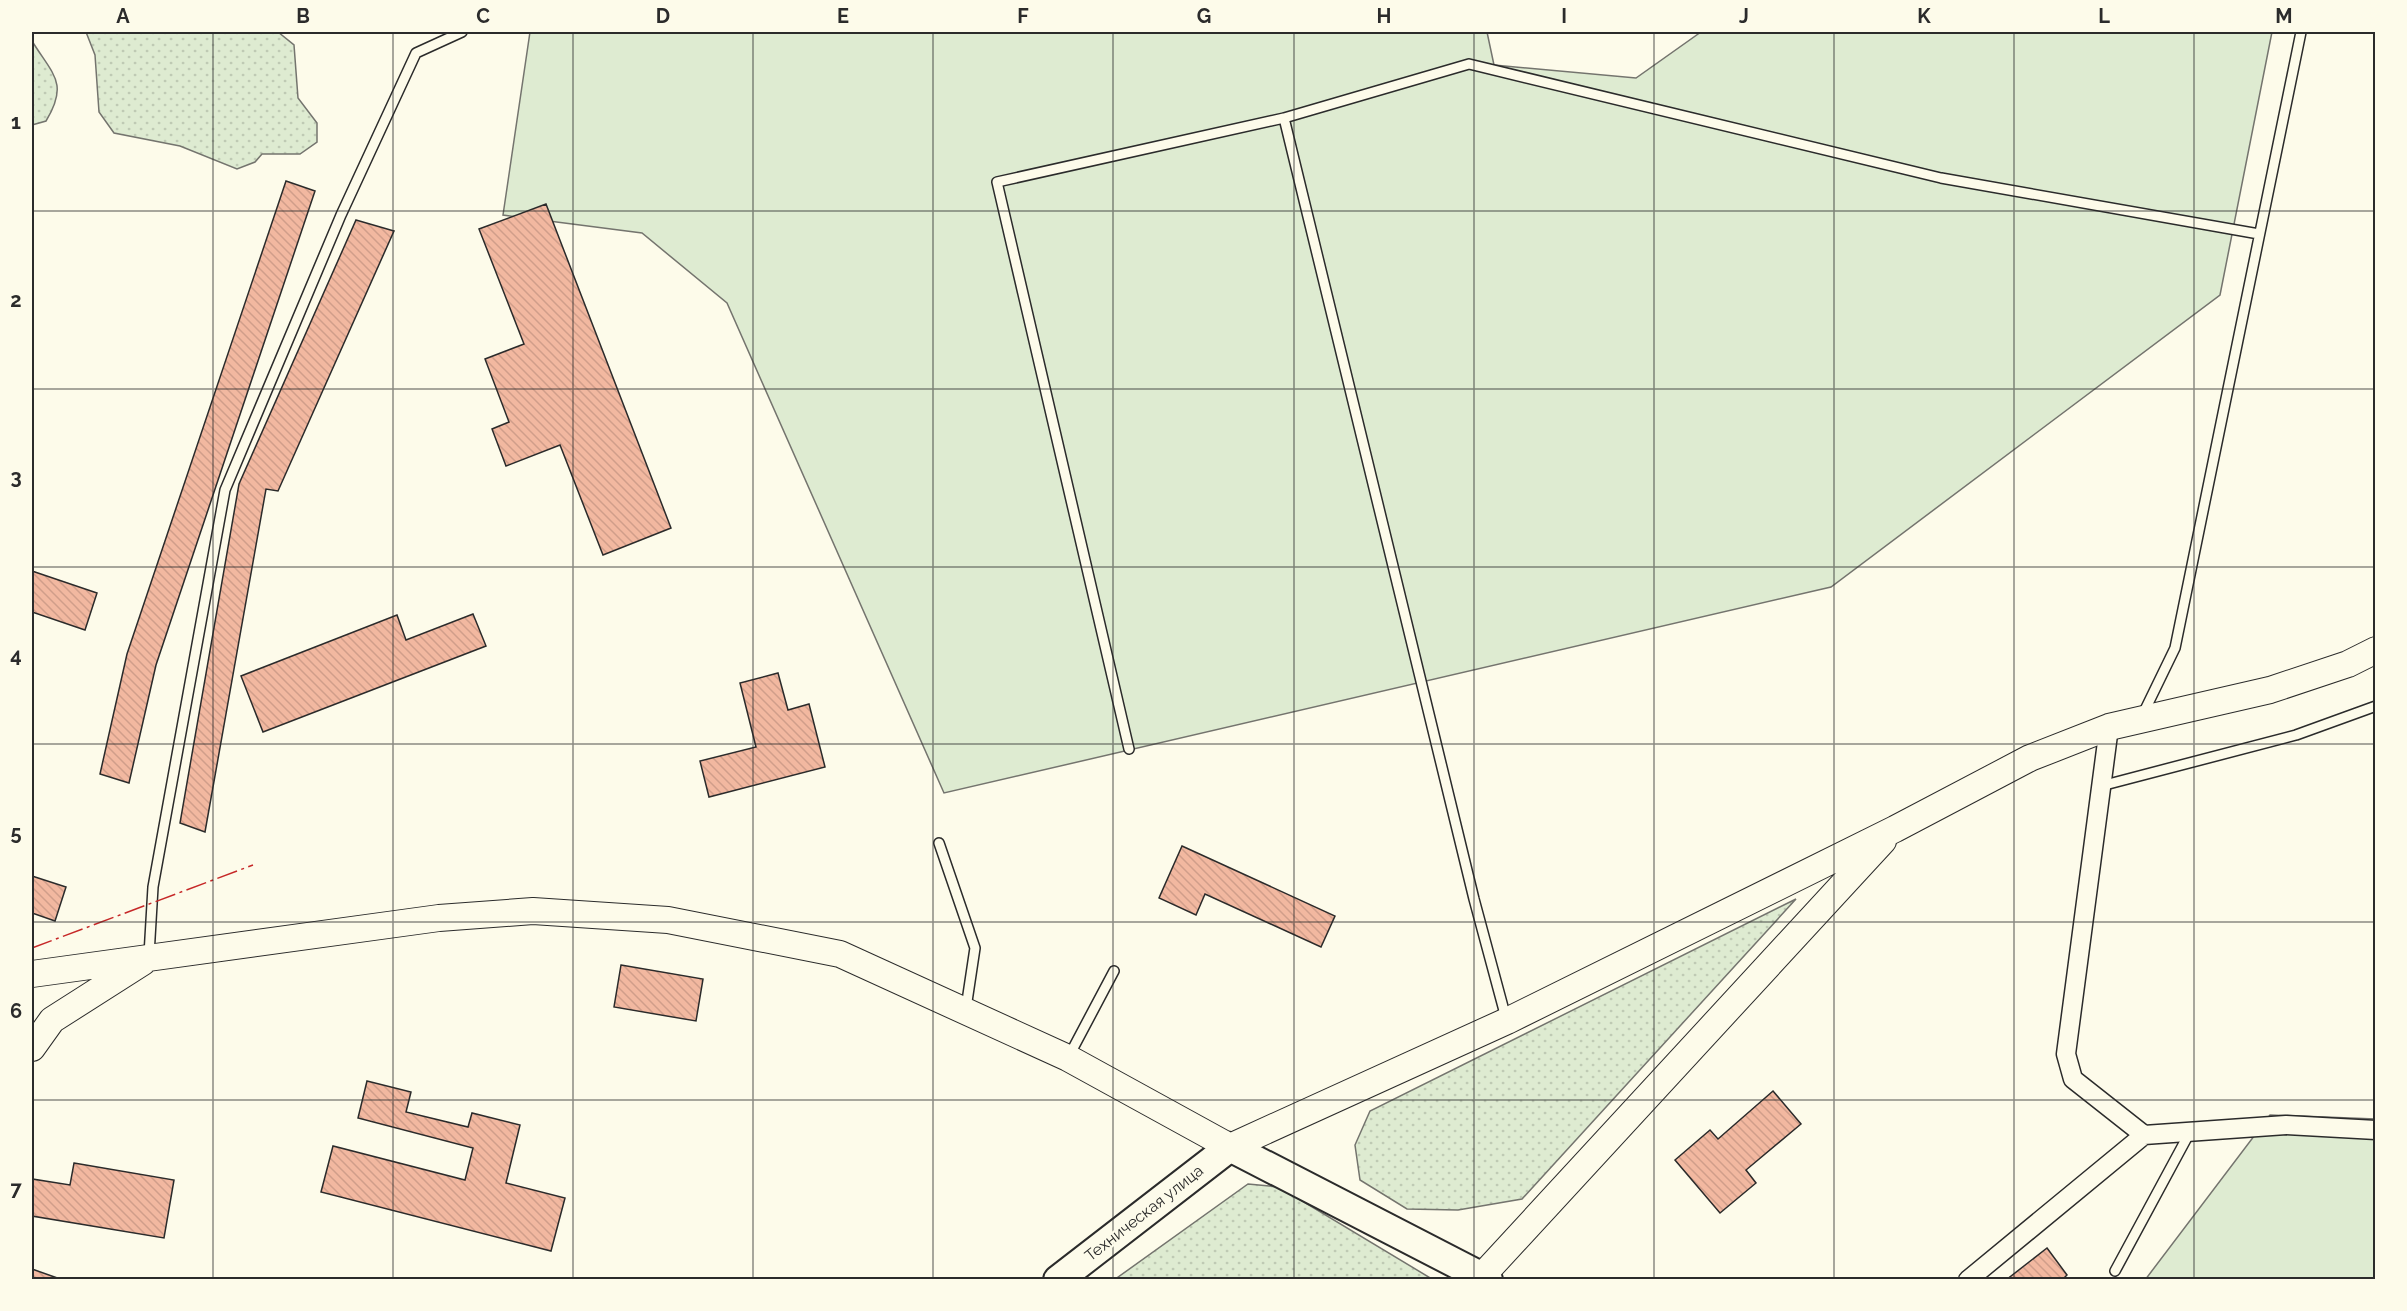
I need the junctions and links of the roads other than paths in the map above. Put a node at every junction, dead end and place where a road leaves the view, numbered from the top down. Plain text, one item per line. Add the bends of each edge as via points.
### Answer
1 (462, 32) edge
2 (2301, 32) edge
3 (1284, 118) junction
4 (2259, 234) junction
5 (2376, 650) edge
6 (2376, 706) edge
7 (2141, 718) junction
8 (2109, 727) junction
9 (1129, 749) dead end
10 (2101, 786) junction
11 (1895, 829) junction
12 (939, 843) dead end
13 (149, 959) junction
14 (1114, 971) dead end
15 (32, 974) edge
16 (965, 1011) junction
17 (1507, 1021) junction
18 (32, 1048) edge
19 (1068, 1058) junction
20 (2376, 1130) edge
21 (2190, 1132) junction
22 (2144, 1135) junction
23 (1230, 1146) junction
24 (2115, 1271) dead end
25 (1485, 1277) edge
26 (1058, 1280) edge
27 (1968, 1280) edge

1 - 13 lane via 416,54 341,215 225,490 153,887
2 - 4 lane
3 - 4 lane via 1469,64 1941,178
3 - 9 lane via 997,182
3 - 17 lane
4 - 7 lane via 2175,648
5 - 7 main road via 2348,664 2270,690
6 - 10 lane via 2296,735
7 - 8 main road
8 - 10 street
8 - 11 main road via 2030,758
10 - 22 street via 2066,1054 2073,1079
11 - 17 main road
11 - 25 main road
12 - 16 lane via 975,948
13 - 15 main road
13 - 16 main road via 439,918 533,911 668,920 840,954
13 - 18 main road via 52,1020
14 - 19 lane
16 - 19 main road
17 - 23 main road
19 - 23 main road
20 - 21 street via 2286,1125
21 - 22 street
21 - 24 lane
22 - 27 street
23 - 25 main road
23 - 26 main road, Техническая улица

